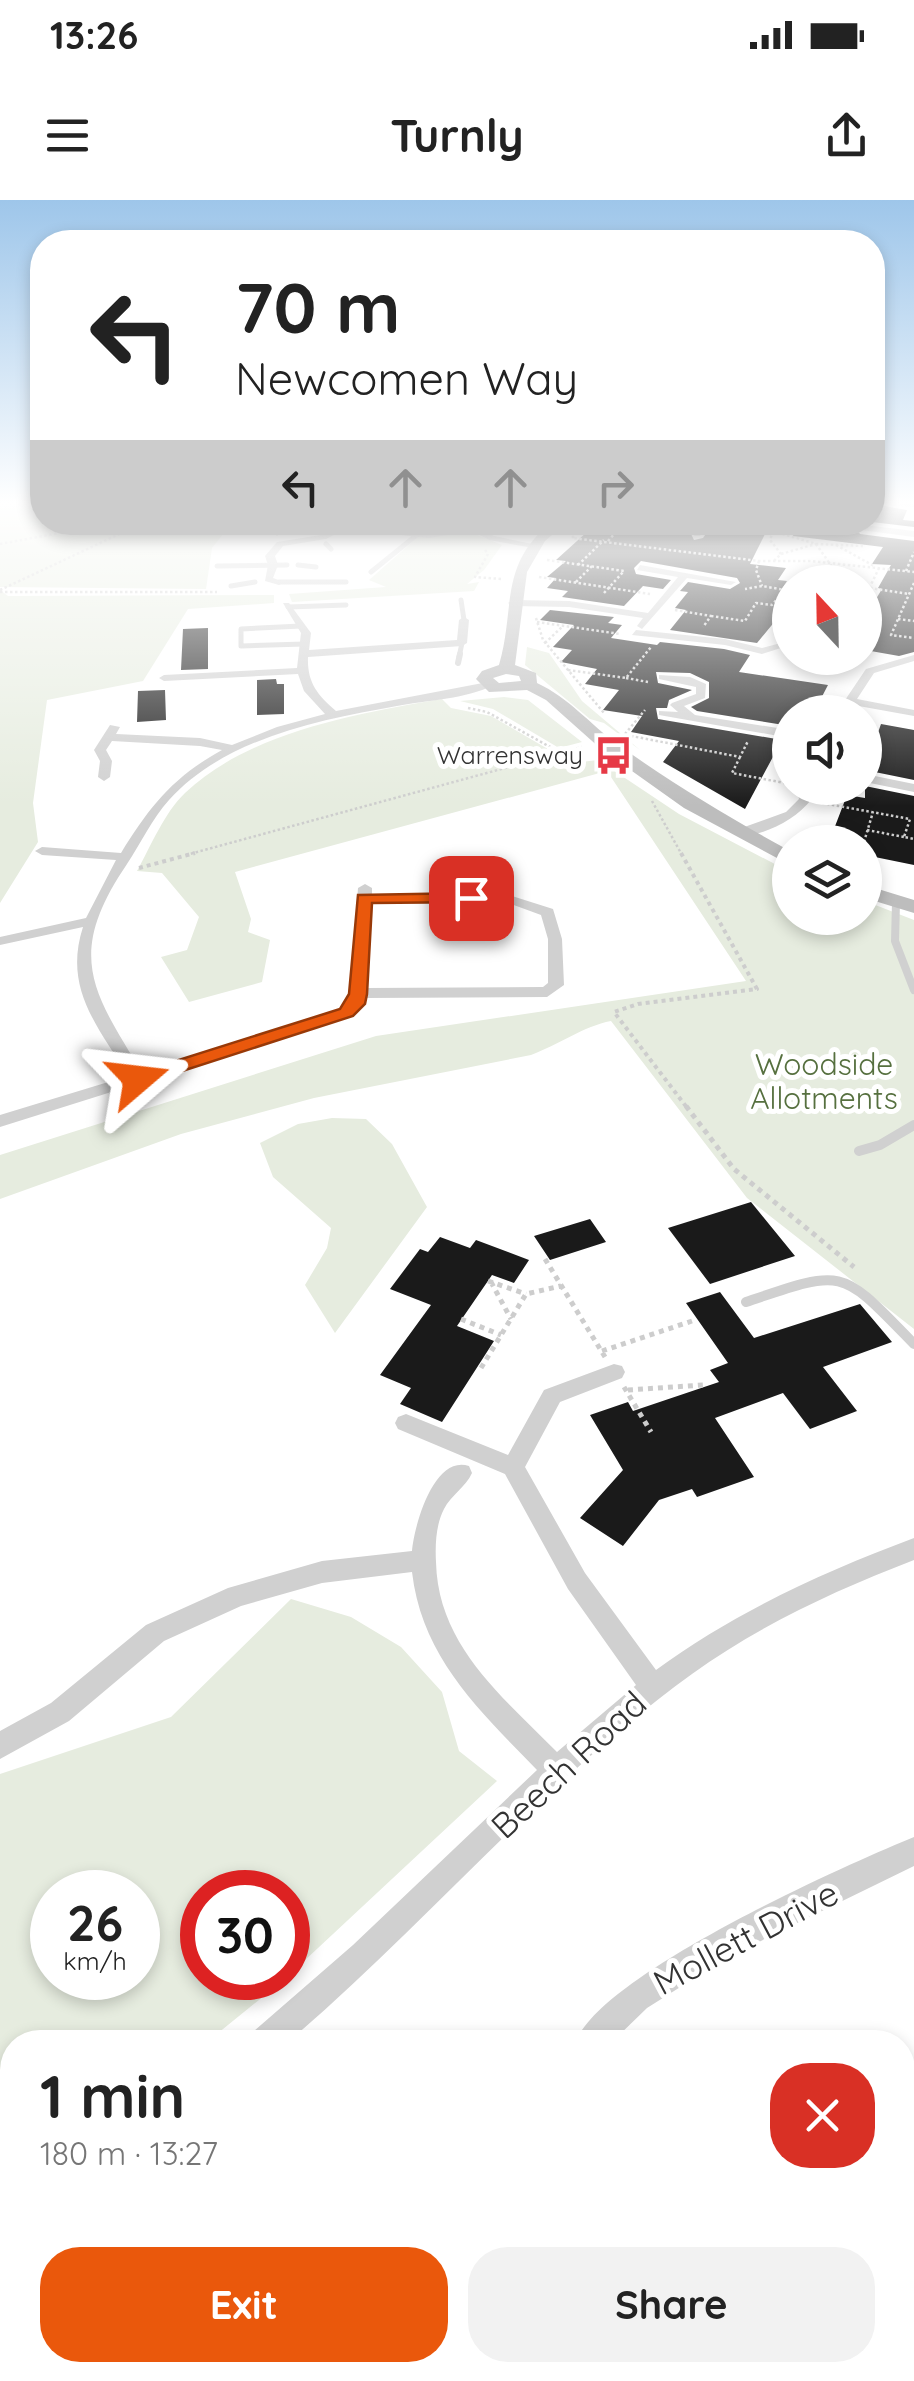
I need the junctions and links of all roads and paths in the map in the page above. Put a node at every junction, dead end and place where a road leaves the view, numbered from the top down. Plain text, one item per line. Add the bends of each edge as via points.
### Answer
1 (461, 603) edge
2 (595, 603) edge
3 (660, 603) edge
4 (906, 603) edge
5 (513, 604) joint
6 (538, 605) dead end
7 (287, 606) joint
8 (346, 606) dead end
9 (590, 608) junction
10 (654, 612) junction
11 (898, 618) junction
12 (464, 620) joint
13 (914, 621) edge
14 (526, 622) dead end
15 (537, 622) junction
16 (301, 626) junction
17 (562, 626) junction
18 (659, 636) junction
19 (632, 637) junction
20 (914, 638) edge
21 (693, 641) junction
22 (462, 643) junction
23 (545, 643) junction
24 (533, 647) dead end
25 (772, 648) edge
26 (303, 649) junction
27 (552, 652) junction
28 (914, 658) edge
29 (458, 663) dead end
30 (506, 669) junction
31 (565, 670) junction
32 (300, 671) junction
33 (663, 677) dead end
34 (164, 678) dead end
35 (488, 685) junction
36 (529, 685) junction
37 (446, 694) junction
38 (856, 695) edge
39 (882, 707) edge
40 (663, 713) joint
41 (914, 713) edge
42 (335, 716) junction
43 (693, 718) junction
44 (755, 729) junction
45 (772, 731) edge
46 (625, 734) junction
47 (588, 746) dead end
48 (234, 749) junction
49 (561, 753) junction
50 (740, 757) junction
51 (84, 770) dead end
52 (772, 781) edge
53 (882, 781) edge
54 (914, 788) edge
55 (647, 791) dead end
56 (797, 805) edge
57 (846, 805) edge
58 (872, 812) junction
59 (868, 825) edge
60 (741, 833) junction
61 (882, 833) edge
62 (904, 837) junction
63 (914, 839) edge
64 (772, 849) edge
65 (125, 857) junction
66 (28, 865) dead end
67 (112, 876) junction
68 (905, 905) edge
69 (92, 920) junction
70 (0, 941) edge
71 (914, 990) edge
72 (358, 994) junction
73 (138, 1079) junction
74 (0, 1121) edge
75 (914, 1125) edge
76 (859, 1151) dead end
77 (545, 1259) dead end
78 (854, 1267) dead end
79 (562, 1286) junction
80 (526, 1294) junction
81 (746, 1302) dead end
82 (461, 1319) dead end
83 (511, 1319) junction
84 (692, 1321) dead end
85 (501, 1335) junction
86 (914, 1344) edge
87 (482, 1368) dead end
88 (614, 1371) junction
89 (703, 1385) dead end
90 (406, 1423) dead end
91 (651, 1432) dead end
92 (512, 1466) junction
93 (461, 1472) dead end
94 (914, 1549) edge
95 (424, 1560) junction
96 (654, 1687) junction
97 (0, 1746) edge
98 (556, 1772) junction
99 (914, 1851) edge
100 (279, 2030) edge
101 (603, 2030) edge

1 - 12 lane
2 - 9 path
3 - 10 street
4 - 11 path
5 - 9 street
5 - 30 street via 515,641
6 - 15 path
7 - 8 lane
7 - 16 street
9 - 10 street
10 - 19 street
10 - 21 path via 710,616
11 - 13 path
11 - 20 path via 891,635
12 - 22 street
14 - 15 path
15 - 17 path
15 - 23 path
16 - 26 street
16 - 26 lane via 241,630 241,646
17 - 19 path
17 - 23 path
18 - 19 street
18 - 21 street
18 - 31 path via 626,678
21 - 25 street
22 - 26 street
22 - 29 lane
23 - 27 path
24 - 27 path
26 - 32 street
27 - 31 path
28 - 38 street via 870,672
30 - 35 street via 485,675
30 - 36 street via 527,674
31 - 46 path
32 - 34 street
32 - 42 street via 312,696
33 - 43 street via 702,686 701,696 676,705
35 - 36 street
35 - 37 street
36 - 60 street via 564,704 636,766
37 - 42 street
37 - 49 path
39 - 41 street
40 - 43 street
40 - 46 path via 645,710
42 - 48 street
43 - 44 street
44 - 45 street
44 - 50 path
46 - 50 path
47 - 49 path
48 - 51 street via 112,732 100,750 103,772
48 - 65 street via 171,790
49 - 67 path
50 - 52 path via 732,773
53 - 54 street
55 - 78 path via 757,989 614,1012 734,1169
56 - 60 street via 791,815
57 - 58 path
58 - 59 path
58 - 62 path via 910,818
60 - 64 street
61 - 62 path
62 - 63 path
65 - 66 street via 44,846
65 - 67 street
67 - 69 street
68 - 71 lane via 895,940
69 - 70 street
69 - 73 street via 84,979
72 - 72 street via 364,893 512,900 548,912 557,972 547,992
72 - 73 street via 356,1004 333,1020
73 - 74 street
75 - 76 lane
77 - 79 path
79 - 80 path
79 - 88 path
80 - 83 path
80 - 83 path via 490,1281
81 - 86 lane via 839,1278
82 - 85 path
83 - 85 path
84 - 88 path
85 - 87 path
88 - 89 path
88 - 91 path
88 - 92 street via 552,1396
90 - 92 street
92 - 96 street via 602,1623
93 - 95 street via 433,1505
94 - 96 street, Beech Road via 798,1597
95 - 97 street via 322,1572 237,1596 155,1633 60,1712
95 - 98 street via 437,1625 456,1662
96 - 98 street, Beech Road
98 - 100 street, Beech Road via 426,1900
99 - 101 street, Mollett Drive via 717,1946 636,1998

